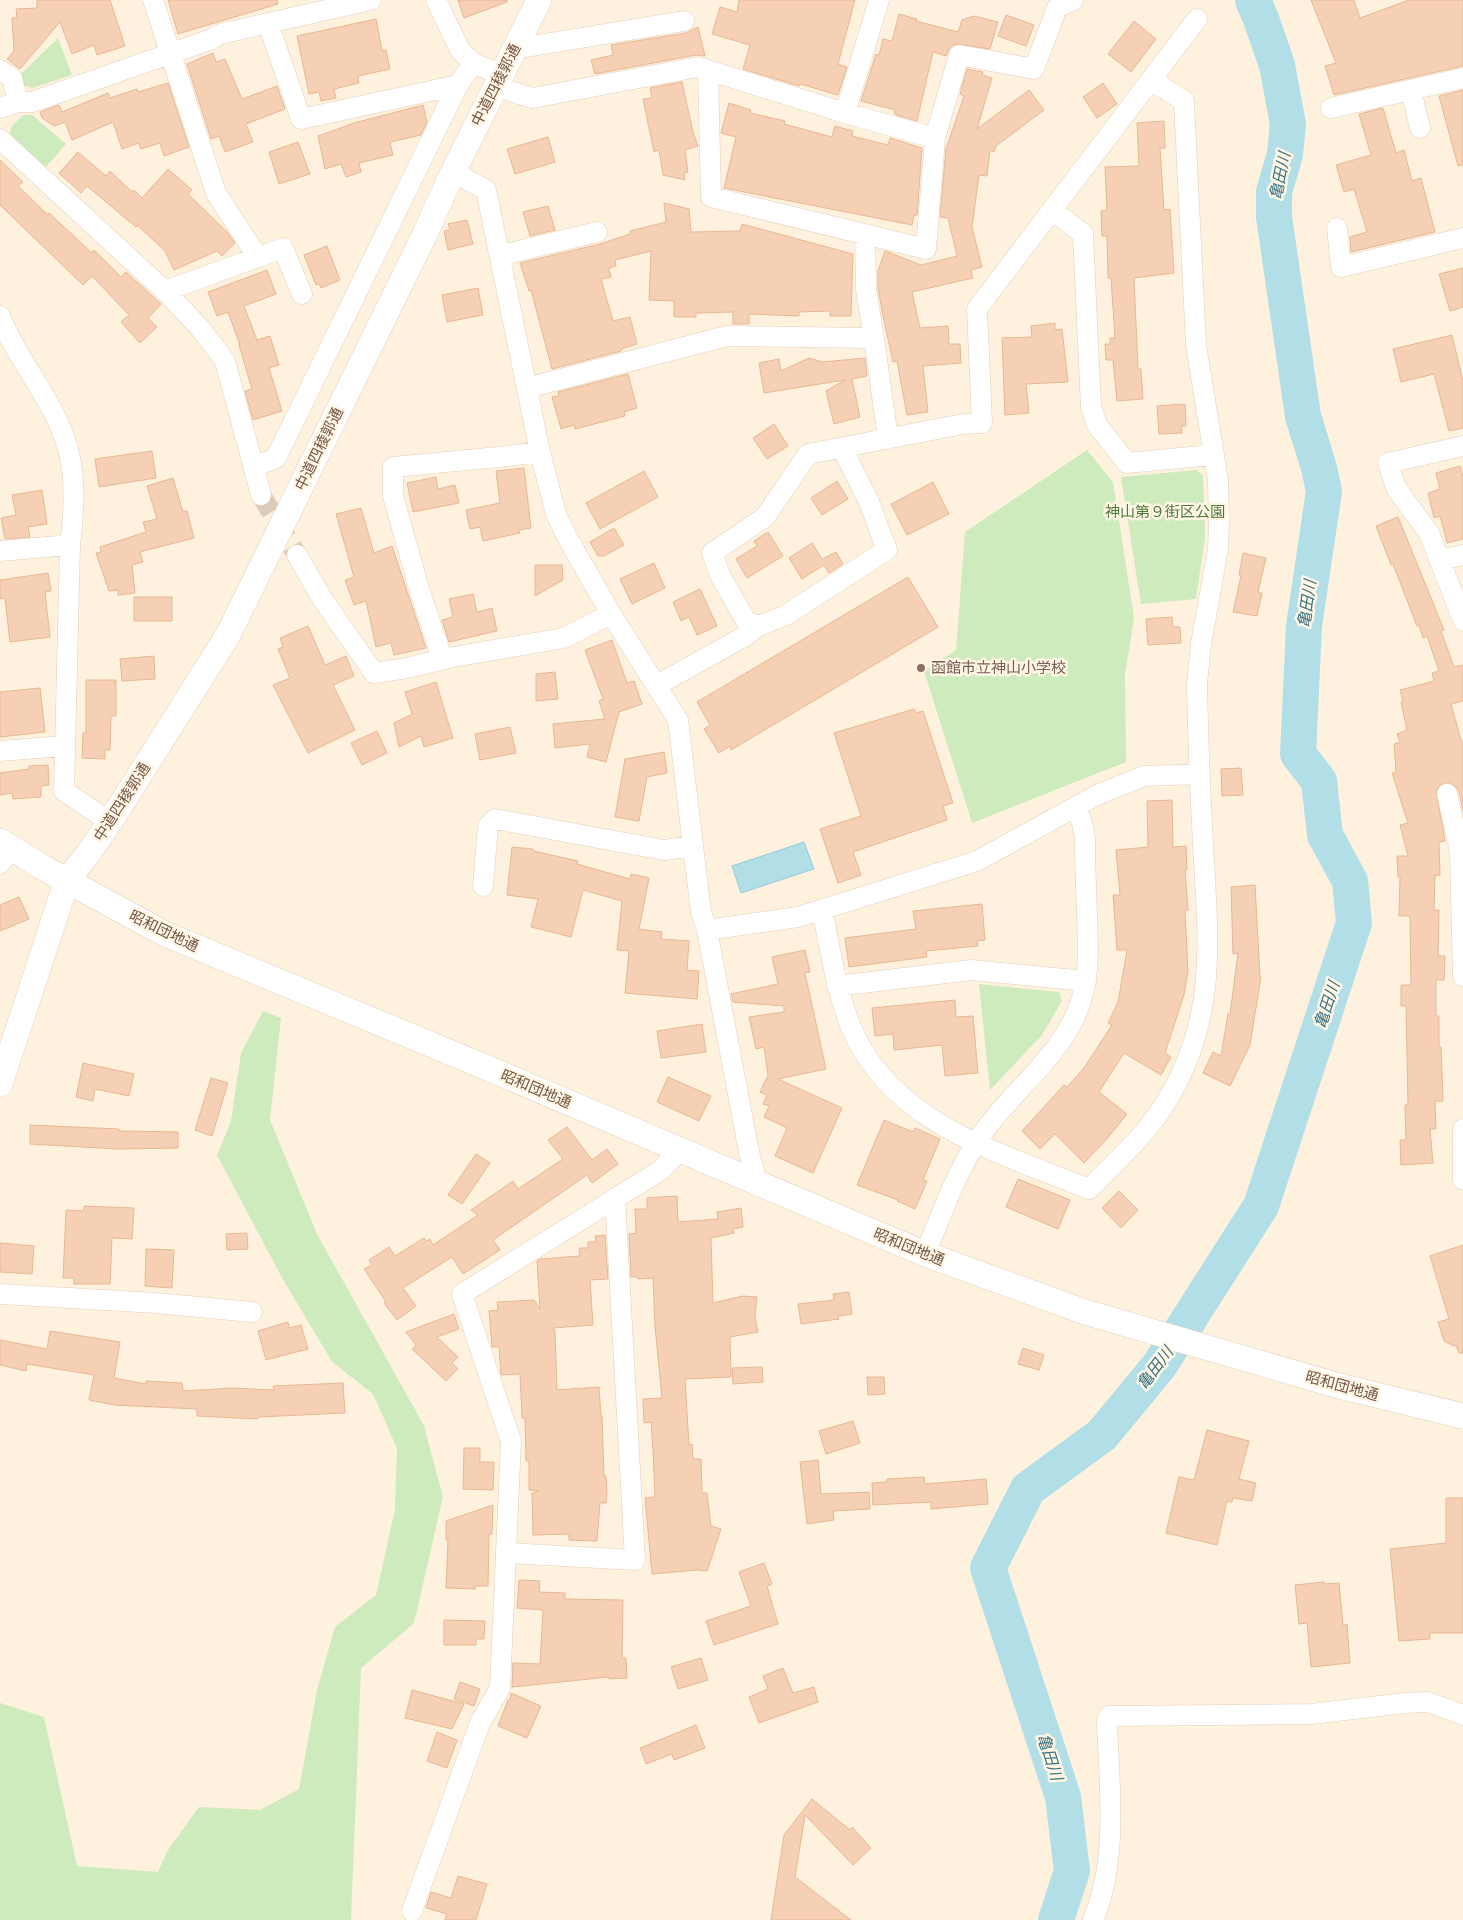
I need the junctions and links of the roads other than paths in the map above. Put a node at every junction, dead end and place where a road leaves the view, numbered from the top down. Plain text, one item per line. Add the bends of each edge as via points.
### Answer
1 (153, 0) edge
2 (371, 0) edge
3 (436, 0) edge
4 (539, 0) edge
5 (879, 0) edge
6 (1073, 0) edge
7 (1197, 18) dead end
8 (684, 21) dead end
9 (268, 23) junction
10 (514, 49) junction
11 (171, 54) junction
12 (473, 63) junction
13 (0, 70) edge
14 (708, 70) junction
15 (1463, 78) edge
16 (1151, 80) junction
17 (498, 81) junction
18 (458, 85) junction
19 (1411, 90) junction
20 (9, 105) edge
21 (1331, 108) dead end
22 (845, 113) junction
23 (1420, 128) dead end
24 (935, 138) junction
25 (0, 140) edge
26 (452, 172) junction
27 (1052, 210) junction
28 (1337, 228) dead end
29 (597, 232) dead end
30 (865, 235) junction
31 (1463, 238) edge
32 (510, 253) dead end
33 (257, 256) junction
34 (165, 291) junction
35 (302, 294) dead end
36 (0, 316) edge
37 (874, 338) junction
38 (538, 385) dead end
39 (888, 439) junction
40 (1463, 446) edge
41 (842, 448) junction
42 (540, 452) junction
43 (1213, 455) junction
44 (254, 467) junction
45 (261, 495) tunnel mouth
46 (70, 545) junction
47 (0, 551) edge
48 (297, 554) tunnel mouth
49 (1463, 555) edge
50 (1439, 560) junction
51 (611, 614) junction
52 (1463, 620) edge
53 (758, 626) junction
54 (439, 649) dead end
55 (666, 680) dead end
56 (64, 746) junction
57 (0, 751) edge
58 (1199, 774) junction
59 (1447, 794) dead end
60 (1076, 807) junction
61 (110, 822) junction
62 (693, 846) junction
63 (3, 851) edge
64 (1462, 852) edge
65 (67, 880) junction
66 (483, 886) dead end
67 (822, 909) junction
68 (707, 930) junction
69 (1463, 976) edge
70 (1086, 981) junction
71 (837, 986) junction
72 (0, 1084) edge
73 (1463, 1128) edge
74 (977, 1144) junction
75 (680, 1150) junction
76 (1463, 1180) edge
77 (757, 1184) junction
78 (615, 1198) junction
79 (925, 1254) junction
80 (0, 1294) edge
81 (252, 1312) dead end
82 (1463, 1416) edge
83 (506, 1553) junction
84 (1463, 1715) edge
85 (412, 1911) dead end
86 (1093, 1920) edge

1 - 11 street
2 - 9 street
3 - 12 street via 460,50
4 - 10 street, 中道四稜郭通
5 - 22 street
6 - 24 street via 1058,8 1034,69 958,55
7 - 16 street
8 - 10 street
9 - 11 street via 220,34
9 - 18 street via 301,119
10 - 17 street, 中道四稜郭通
11 - 20 street via 32,102
11 - 33 street via 216,193
12 - 17 street
12 - 18 street
13 - 20 street via 12,78
14 - 17 street via 698,67 532,98
14 - 22 street
14 - 30 street via 711,197
15 - 19 street
16 - 27 street
16 - 43 street via 1184,101 1196,345
17 - 26 street, 中道四稜郭通
18 - 44 street via 276,458
19 - 21 street
19 - 23 street
22 - 24 street
24 - 30 street via 926,249
25 - 34 street
26 - 42 street via 486,190
26 - 61 street, 中道四稜郭通 via 424,236 228,635
27 - 39 street via 977,309 982,423
27 - 43 street via 1083,234 1091,407 1097,425 1127,463
28 - 31 street via 1341,267
29 - 32 street
30 - 37 street via 866,289
33 - 34 street
33 - 35 street via 283,248
34 - 44 street via 225,361
36 - 46 street via 7,335 51,410 68,452 73,520
37 - 38 street via 727,336
37 - 39 street
39 - 41 street
40 - 50 street via 1388,463 1396,488 1429,533
41 - 53 street via 869,502 887,550 786,615
41 - 53 street via 808,454 765,517 712,553 720,576 746,621
42 - 51 street via 556,514
42 - 54 street via 393,467 393,496
43 - 58 street via 1218,480 1218,549 1197,684
44 - 45 street
46 - 47 street
46 - 56 street
48 - 51 street via 323,600 374,673 564,638
49 - 50 street
50 - 52 street
51 - 62 street via 678,720
53 - 55 street
56 - 57 street
56 - 61 street via 64,791
58 - 60 street via 1144,776
58 - 74 street via 1208,938 1205,998 1188,1058 1164,1106 1150,1126 1089,1189
59 - 64 street
60 - 67 street via 977,861
60 - 70 street via 1084,838 1089,961
61 - 65 street, 中道四稜郭通
62 - 66 street via 664,850 495,819 488,826
62 - 68 street via 701,912
63 - 65 street, 昭和団地通
64 - 69 street
65 - 72 street
65 - 75 street, 昭和団地通 via 164,934
67 - 68 street via 798,917
67 - 71 street
68 - 77 street
70 - 71 street via 971,970
70 - 74 street via 1070,1027 1056,1048 990,1123
71 - 74 street via 852,1028 880,1075 897,1094 923,1114
73 - 76 street
74 - 79 street via 962,1169
75 - 77 street, 昭和団地通
75 - 78 street via 661,1170
77 - 79 street, 昭和団地通
78 - 83 street via 462,1294 511,1441
78 - 83 street via 636,1560
79 - 82 street, 昭和団地通 via 1085,1312 1221,1353
80 - 81 street
83 - 85 street via 500,1688 480,1723
84 - 86 street via 1428,1702 1311,1714 1109,1716 1110,1853 1101,1902

